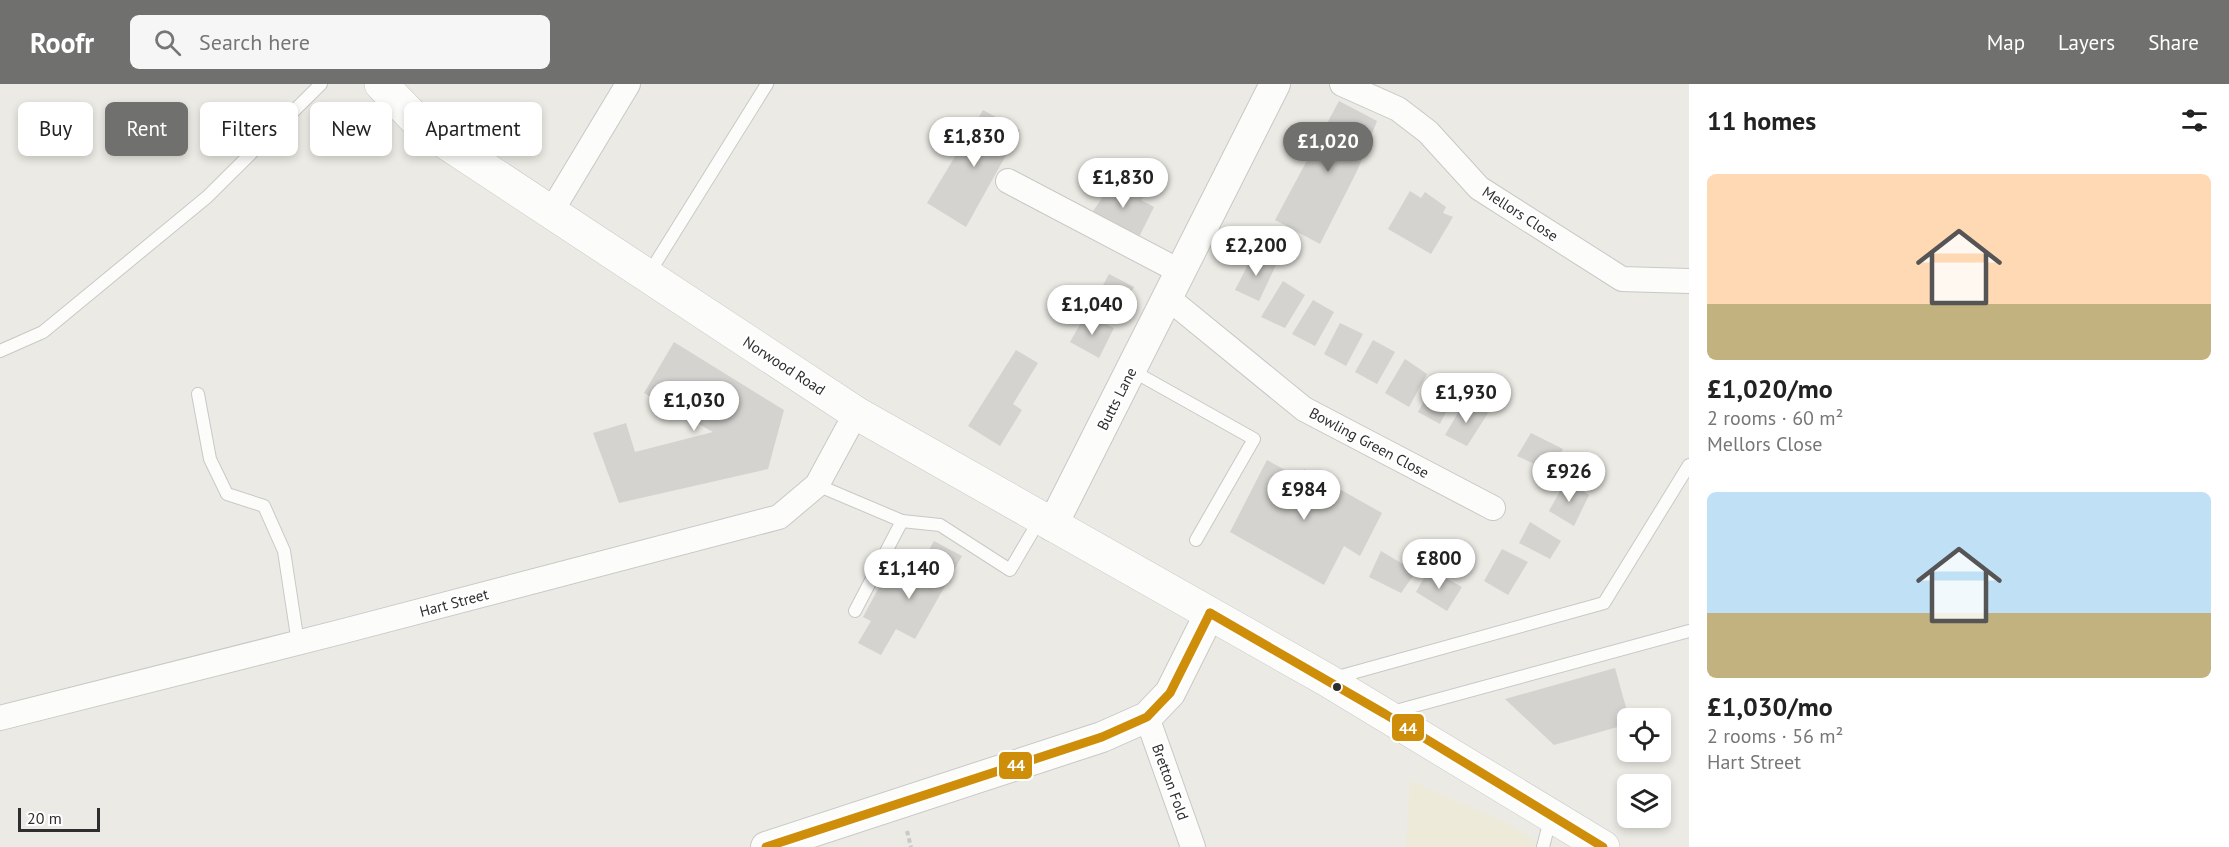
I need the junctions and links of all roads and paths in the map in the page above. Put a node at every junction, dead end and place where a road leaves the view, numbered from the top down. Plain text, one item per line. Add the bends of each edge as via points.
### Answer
1 (321, 84) edge
2 (381, 84) edge
3 (628, 84) edge
4 (767, 84) edge
5 (1275, 84) edge
6 (1342, 84) edge
7 (1008, 181) dead end
8 (551, 212) junction
9 (648, 276) junction
10 (1689, 281) edge
11 (1175, 285) junction
12 (0, 351) edge
13 (1131, 370) junction
14 (198, 394) dead end
15 (856, 413) junction
16 (1689, 465) edge
17 (817, 486) junction
18 (1493, 508) dead end
19 (902, 521) junction
20 (1046, 523) junction
21 (1196, 540) dead end
22 (855, 611) dead end
23 (1210, 613) junction
24 (1689, 632) edge
25 (298, 643) junction
26 (1327, 680) junction
27 (1385, 714) junction
28 (1147, 717) junction
29 (0, 718) edge
30 (1551, 816) junction
31 (1599, 846) edge
32 (766, 847) edge
33 (1193, 847) edge
34 (1543, 847) edge

1 - 12 lane via 207,197 43,332
2 - 8 main road, Norwood Road via 425,129
3 - 8 street
4 - 9 lane
5 - 11 street, Butts Lane
6 - 10 street, Mellors Close via 1398,109 1428,132 1479,188 1622,279
7 - 11 street
8 - 9 main road, Norwood Road
9 - 15 main road, Norwood Road
11 - 13 street, Butts Lane
11 - 18 street, Bowling Green Close via 1304,408
13 - 20 street, Butts Lane
13 - 21 lane via 1254,439
14 - 25 lane via 210,459 226,494 264,506 284,551
15 - 17 street, Hart Street
15 - 20 main road, Norwood Road
16 - 26 lane via 1604,603
17 - 19 lane
17 - 25 street, Hart Street via 779,517
19 - 20 lane via 940,525 1010,570
19 - 22 lane
20 - 23 main road, Norwood Road
23 - 26 main road, Norwood Road
23 - 28 street via 1170,693
24 - 27 lane
25 - 29 street, Hart Street
26 - 27 main road, Norwood Road
27 - 30 main road, Norwood Road
28 - 32 street via 1102,737
28 - 33 street, Bretton Fold
30 - 31 main road, Norwood Road
30 - 34 lane

